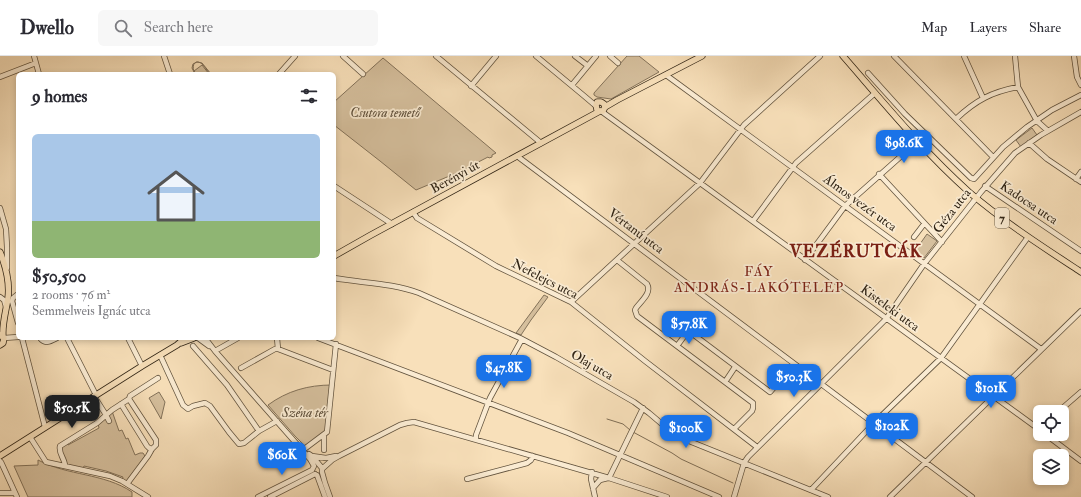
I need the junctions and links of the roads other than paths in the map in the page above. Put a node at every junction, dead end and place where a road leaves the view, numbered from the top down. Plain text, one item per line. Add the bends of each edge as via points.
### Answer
1 (34, 56) edge
2 (164, 56) edge
3 (295, 56) edge
4 (342, 56) edge
5 (436, 56) edge
6 (496, 56) edge
7 (536, 56) edge
8 (575, 56) edge
9 (596, 56) edge
10 (610, 56) edge
11 (820, 56) edge
12 (843, 56) edge
13 (894, 56) edge
14 (964, 56) edge
15 (1015, 56) edge
16 (1074, 56) edge
17 (697, 57) edge
18 (36, 63) junction
19 (618, 63) dead end
20 (588, 66) junction
21 (38, 72) edge
22 (169, 72) edge
23 (281, 72) edge
24 (868, 73) dead end
25 (362, 74) dead end
26 (666, 75) junction
27 (0, 77) edge
28 (572, 85) junction
29 (1081, 85) edge
30 (471, 86) junction
31 (1018, 87) junction
32 (875, 93) junction
33 (1081, 95) edge
34 (982, 98) junction
35 (600, 107) junction
36 (1081, 112) edge
37 (956, 119) junction
38 (1038, 121) junction
39 (740, 129) junction
40 (1048, 131) junction
41 (917, 142) junction
42 (540, 143) junction
43 (1029, 143) junction
44 (517, 156) junction
45 (994, 157) junction
46 (792, 167) junction
47 (1081, 172) edge
48 (879, 174) junction
49 (1076, 179) junction
50 (1081, 182) edge
51 (700, 183) junction
52 (985, 186) junction
53 (336, 187) edge
54 (976, 198) junction
55 (845, 206) junction
56 (0, 209) edge
57 (413, 212) junction
58 (752, 221) junction
59 (0, 222) edge
60 (392, 224) junction
61 (924, 224) junction
62 (914, 237) dead end
63 (1028, 237) junction
64 (942, 242) junction
65 (634, 244) junction
66 (1081, 251) edge
67 (0, 252) edge
68 (336, 255) edge
69 (617, 260) junction
70 (805, 260) junction
71 (924, 264) junction
72 (7, 270) junction
73 (1081, 272) edge
74 (336, 278) edge
75 (9, 286) junction
76 (16, 292) edge
77 (16, 295) edge
78 (0, 297) edge
79 (571, 302) junction
80 (980, 305) junction
81 (6, 308) junction
82 (1081, 311) edge
83 (16, 315) edge
84 (670, 317) dead end
85 (886, 319) junction
86 (688, 331) junction
87 (2, 334) edge
88 (16, 336) edge
89 (522, 339) junction
90 (23, 340) edge
91 (41, 340) edge
92 (52, 340) edge
93 (68, 340) edge
94 (129, 340) edge
95 (183, 340) edge
96 (191, 340) edge
97 (200, 340) edge
98 (207, 340) edge
99 (234, 340) edge
100 (277, 340) edge
101 (324, 340) edge
102 (336, 344) junction
103 (0, 345) edge
104 (177, 345) junction
105 (193, 346) dead end
106 (677, 346) junction
107 (278, 349) junction
108 (1041, 349) junction
109 (215, 351) junction
110 (160, 355) junction
111 (941, 358) junction
112 (142, 366) junction
113 (735, 367) junction
114 (241, 368) dead end
115 (333, 370) junction
116 (158, 378) dead end
117 (725, 382) junction
118 (821, 383) junction
119 (777, 384) dead end
120 (1081, 392) edge
121 (95, 396) junction
122 (993, 396) junction
123 (129, 399) junction
124 (488, 402) junction
125 (121, 404) junction
126 (1066, 405) edge
127 (643, 408) junction
128 (106, 415) junction
129 (109, 421) dead end
130 (277, 421) junction
131 (874, 423) junction
132 (1033, 424) edge
133 (45, 427) junction
134 (734, 429) junction
135 (259, 431) junction
136 (324, 435) junction
137 (30, 437) junction
138 (476, 439) junction
139 (1054, 441) edge
140 (757, 447) junction
141 (152, 449) junction
142 (303, 450) junction
143 (324, 450) dead end
144 (620, 455) junction
145 (0, 456) edge
146 (312, 456) junction
147 (340, 456) junction
148 (533, 456) junction
149 (0, 461) edge
150 (1081, 461) edge
151 (926, 462) junction
152 (744, 463) junction
153 (0, 466) edge
154 (65, 466) junction
155 (317, 470) junction
156 (592, 472) junction
157 (609, 478) junction
158 (467, 479) dead end
159 (127, 484) junction
160 (593, 488) junction
161 (811, 490) junction
162 (0, 493) edge
163 (15, 496) edge
164 (144, 496) edge
165 (258, 497) edge
166 (270, 497) edge
167 (325, 497) edge
168 (330, 497) edge
169 (595, 497) edge
170 (667, 497) edge
171 (719, 497) edge
172 (734, 497) edge
173 (828, 497) edge
174 (890, 497) edge
175 (972, 497) edge

1 - 18 street
2 - 22 street
3 - 23 street
4 - 25 street
5 - 30 street
6 - 30 street
7 - 28 street, Kisteleki utca
8 - 20 street
9 - 20 street
10 - 19 street
11 - 39 street
12 - 32 main road, Kadocsa utca / 7
13 - 37 street
14 - 34 street
15 - 31 street
16 - 29 street via 1077,77
17 - 26 main road
18 - 21 street
18 - 27 street
20 - 28 street
24 - 45 street, Géza utca via 905,114 971,178 974,179
26 - 35 main road
26 - 39 street, Álmos vezér utca
28 - 35 street, Kisteleki utca
30 - 42 street
31 - 34 street
31 - 38 street
32 - 41 main road, Kadocsa utca / 7
32 - 46 street
33 - 38 street, Géza utca via 1052,110
34 - 37 street
35 - 42 main road, Berényi út via 558,135
35 - 51 street, Kisteleki utca
36 - 40 street, Géza utca
37 - 45 street
38 - 40 street
38 - 45 street, Géza utca via 1027,127
39 - 46 street, Álmos vezér utca
39 - 51 street
40 - 43 street, Géza utca
41 - 48 street
41 - 54 main road, Kadocsa utca / 7
42 - 44 main road, Berényi út
43 - 49 street
43 - 52 street, Géza utca via 1011,157
44 - 57 main road, Berényi út
44 - 65 street, Vértanú utca
46 - 55 street, Álmos vezér utca
46 - 58 street
47 - 49 street
48 - 55 street
48 - 61 street
49 - 50 street
51 - 58 street, Kisteleki utca
51 - 65 street
52 - 54 street, Géza utca
52 - 66 street, Kadocsa utca
53 - 60 street
54 - 63 main road, Kadocsa utca / 7
54 - 64 street, Géza utca
55 - 70 street
55 - 71 street, Álmos vezér utca
56 - 59 street
56 - 72 street via 6,229
57 - 60 main road, Berényi út
57 - 79 street, Nefelejcs utca via 417,218 485,260
58 - 70 street, Kisteleki utca
60 - 68 main road, Berényi út
61 - 62 street
61 - 64 street
63 - 73 main road, Kadocsa utca / 7
63 - 80 street
64 - 71 street, Géza utca
65 - 69 street
65 - 118 street, Vértanú utca
67 - 72 main road
69 - 79 street
69 - 106 street via 648,286 648,292 636,308 637,316
70 - 85 street, Kisteleki utca
71 - 80 street, Álmos vezér utca
71 - 85 street, Géza utca
72 - 75 main road
74 - 89 street, Olaj utca via 411,290
75 - 76 street
75 - 81 main road
77 - 83 street via 12,300
78 - 81 street via 4,300
79 - 134 street, Nefelejcs utca
80 - 108 street, Álmos vezér utca
80 - 111 street
81 - 87 main road
82 - 108 street
84 - 86 street
85 - 111 street, Kisteleki utca
85 - 118 street, Géza utca
86 - 106 street
86 - 113 street
87 - 88 street
87 - 103 main road via 3,343
89 - 124 street
89 - 127 street, Olaj utca
90 - 133 street
91 - 92 street
93 - 121 street
94 - 112 street
95 - 104 main road
96 - 104 main road
97 - 109 street
98 - 109 street
99 - 109 street
100 - 107 street
101 - 102 street
102 - 115 street
102 - 124 street
104 - 110 main road
105 - 135 street via 227,385
106 - 117 street
107 - 114 street
107 - 115 street
108 - 122 street
109 - 130 street
110 - 112 main road
110 - 135 street via 183,405 188,409 205,403 210,406 239,444
111 - 122 street, Kisteleki utca
111 - 131 street
112 - 121 main road
113 - 117 street
113 - 119 street via 770,392
115 - 136 street via 328,429
116 - 123 street
117 - 134 street via 753,405 752,411
118 - 131 street, Vértanú utca
118 - 140 street, Géza utca
120 - 126 street
121 - 128 street
121 - 133 main road
122 - 132 street, Kisteleki utca
122 - 151 street
123 - 125 street
123 - 141 street via 156,440 156,445
124 - 138 street
124 - 144 street
125 - 128 street
125 - 141 street via 147,446
127 - 144 street
127 - 152 street, Olaj utca via 678,436
128 - 129 street
128 - 154 street via 60,446
130 - 135 street
130 - 142 street
131 - 151 street, Vértanú utca
131 - 161 street
133 - 137 main road
134 - 140 street, Nefelejcs utca
136 - 142 street
136 - 143 street
137 - 145 main road
137 - 154 street via 46,462
138 - 147 street via 411,422 400,425
138 - 148 street
139 - 150 street
140 - 152 street, Géza utca
141 - 159 street
142 - 146 street
142 - 155 street
144 - 157 street
144 - 171 street
146 - 147 street
146 - 155 street
147 - 155 street
148 - 156 street
148 - 158 street via 527,463
149 - 163 street
151 - 174 street
151 - 175 street, Vértanú utca
152 - 161 street, Olaj utca
152 - 172 street, Géza utca
153 - 163 street
154 - 159 street via 110,476
155 - 165 street
155 - 166 street
155 - 167 street
155 - 168 street
156 - 157 street
156 - 160 street
157 - 160 street via 600,480
157 - 170 street
159 - 164 street
160 - 169 street
161 - 173 street, Olaj utca
162 - 163 street

